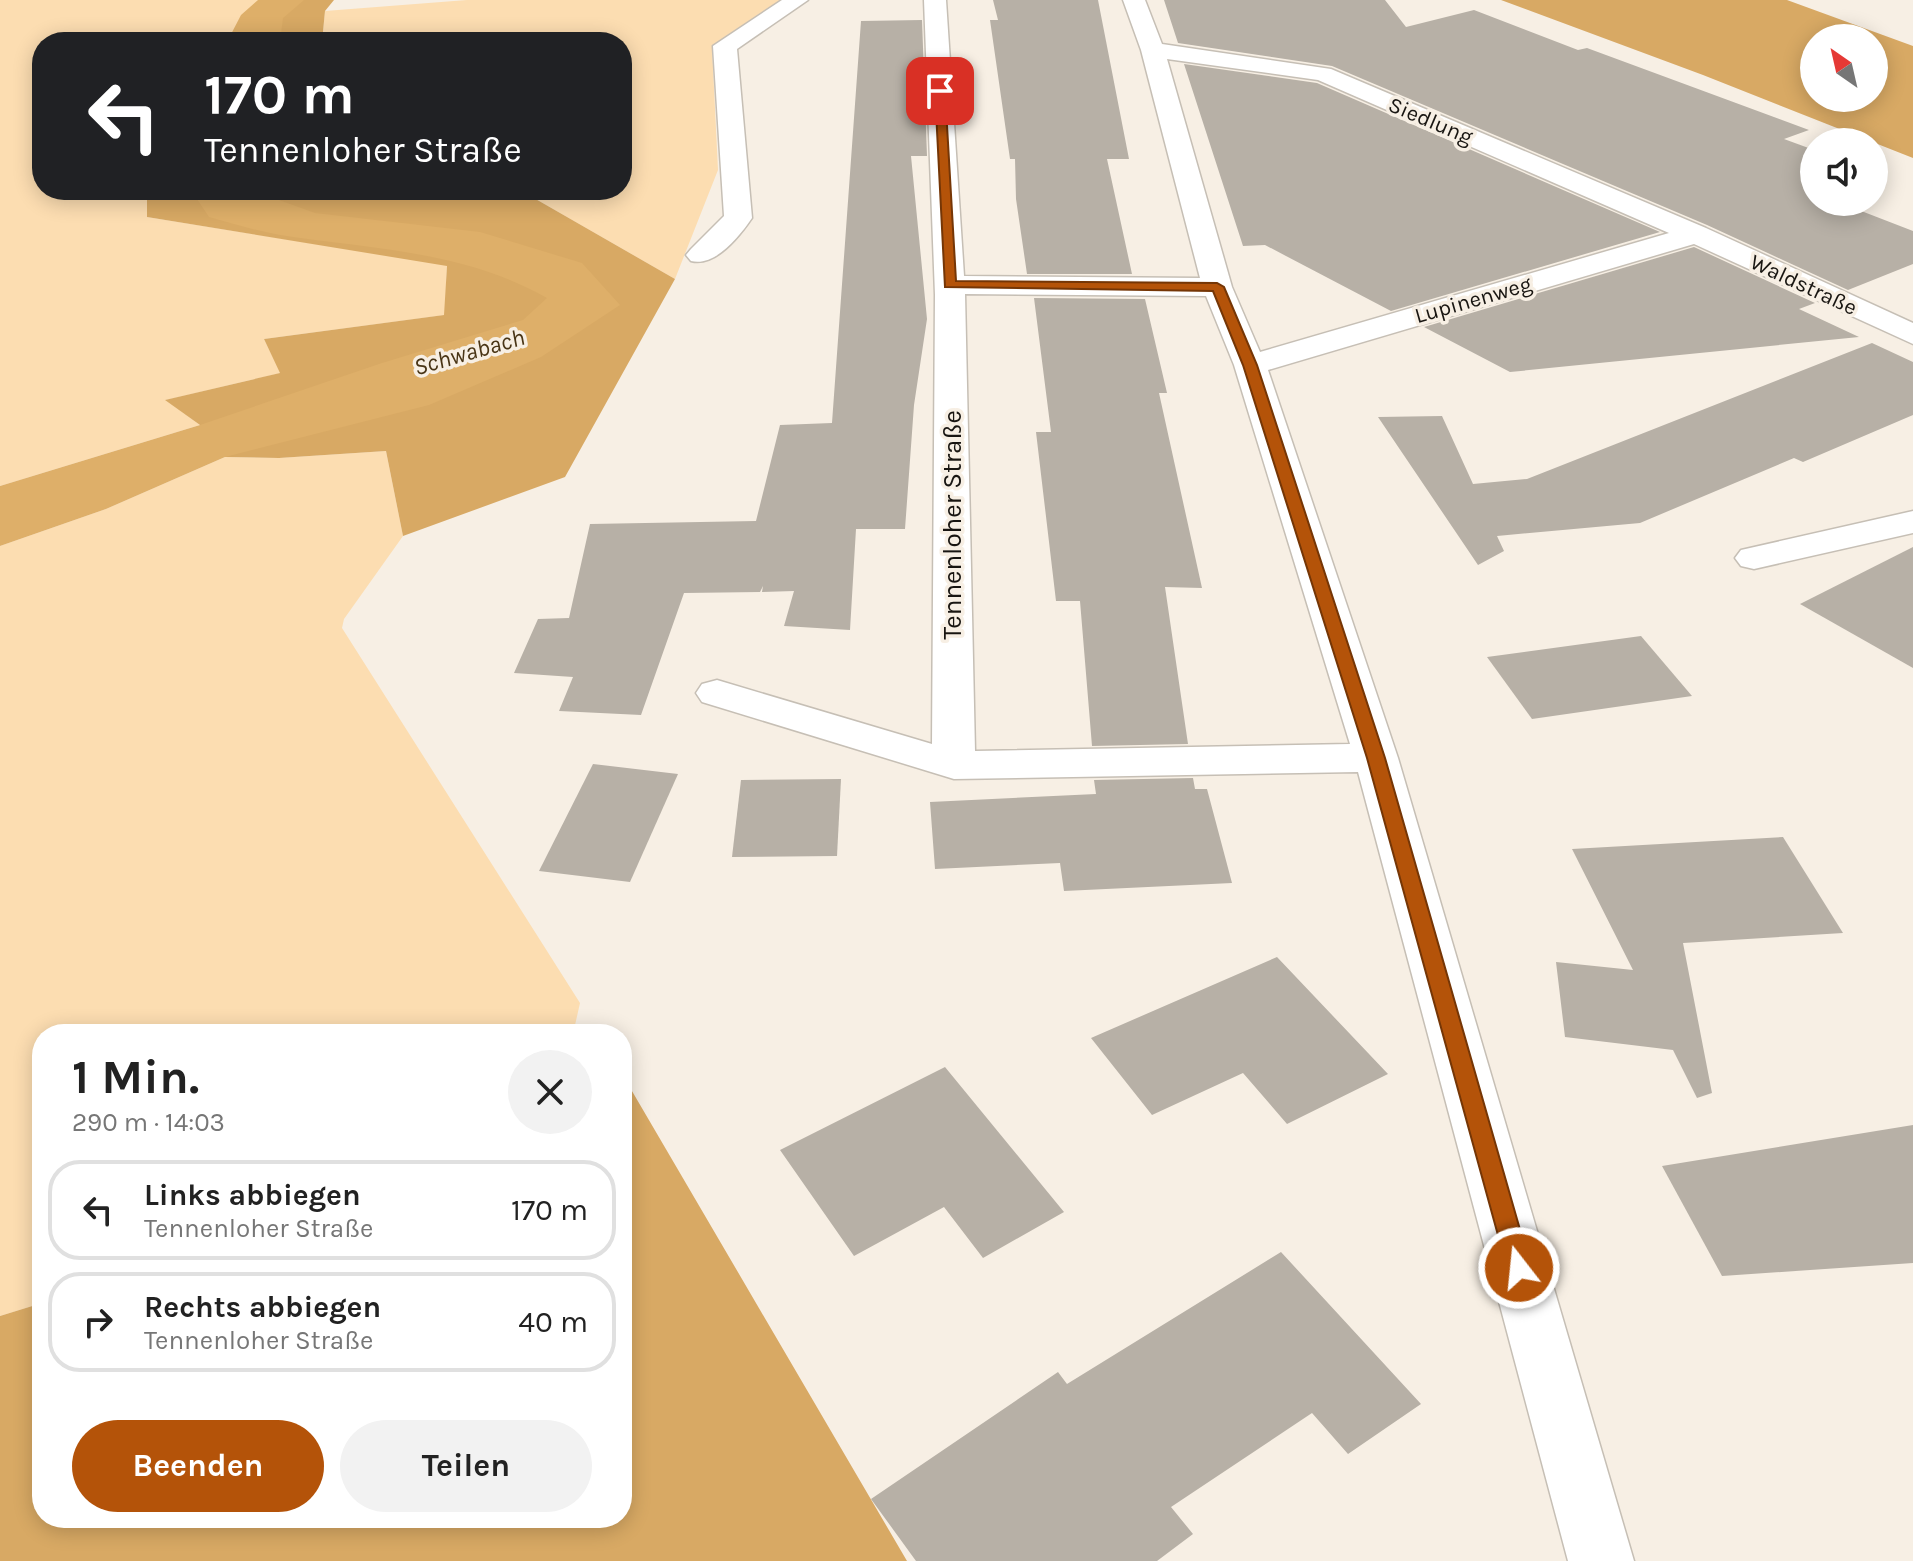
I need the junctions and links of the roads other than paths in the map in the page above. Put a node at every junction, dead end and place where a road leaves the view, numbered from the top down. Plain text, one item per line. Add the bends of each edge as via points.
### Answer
1 (797, 0) edge
2 (935, 0) edge
3 (1134, 0) edge
4 (1153, 50) junction
5 (1696, 234) junction
6 (701, 255) dead end
7 (950, 285) junction
8 (1217, 287) junction
9 (1913, 335) edge
10 (1250, 365) junction
11 (1913, 522) edge
12 (1754, 558) dead end
13 (717, 693) dead end
14 (1376, 758) junction
15 (954, 765) junction
16 (1601, 1561) edge

1 - 6 street via 725,46 738,218
2 - 7 street, Tennenloher Straße
3 - 4 street
4 - 5 street, Siedlung via 1323,74
4 - 8 street
5 - 9 street, Waldstraße
5 - 10 street, Lupinenweg
7 - 8 street
7 - 15 street, Tennenloher Straße
8 - 10 street
10 - 14 street
11 - 12 street
13 - 15 street
14 - 15 street
14 - 16 street

